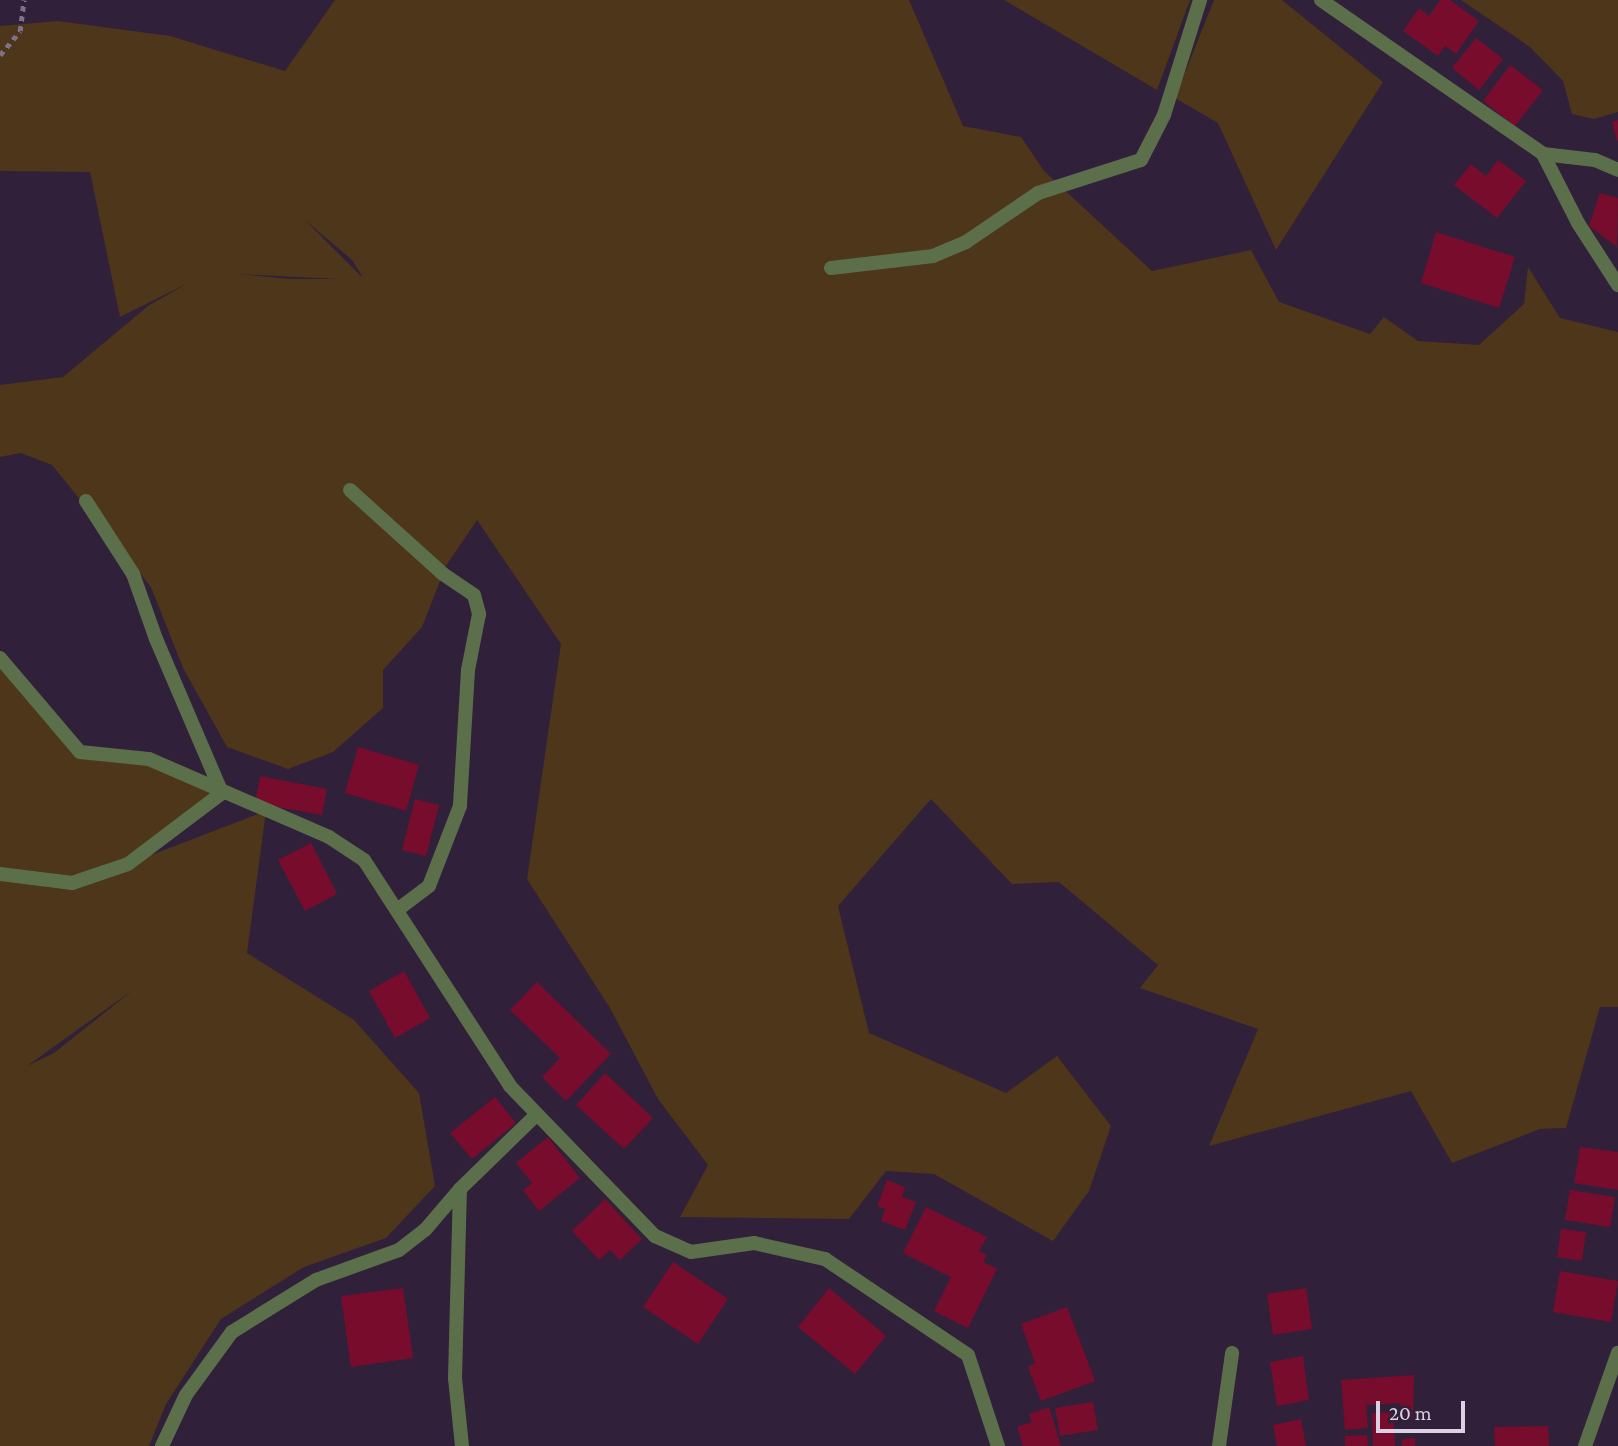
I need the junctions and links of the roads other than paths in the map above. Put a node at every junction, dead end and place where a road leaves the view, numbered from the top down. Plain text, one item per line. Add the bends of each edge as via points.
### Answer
1 (1200, 0) edge
2 (1321, 0) edge
3 (1543, 154) junction
4 (1618, 170) edge
5 (831, 268) dead end
6 (1618, 285) edge
7 (350, 490) dead end
8 (86, 501) dead end
9 (0, 658) edge
10 (222, 793) junction
11 (0, 874) edge
12 (397, 910) junction
13 (537, 1114) junction
14 (460, 1189) junction
15 (1231, 1353) dead end
16 (1618, 1353) edge
17 (162, 1446) edge
18 (462, 1446) edge
19 (998, 1446) edge
20 (1219, 1446) edge
21 (1585, 1446) edge

1 - 5 street via 1164,115 1141,160 1038,193 966,242 933,256
2 - 3 street
3 - 4 street via 1595,160
3 - 6 street via 1578,223
7 - 12 street via 443,574 474,595 479,614 468,670 460,806 429,886
8 - 10 street via 133,574
9 - 10 street via 80,752 149,759
10 - 11 street via 128,864 72,883
10 - 12 street via 330,837 364,860
12 - 13 street via 510,1086
13 - 14 street
13 - 19 street via 655,1236 691,1252 754,1243 825,1259 968,1355
14 - 17 street via 425,1230 399,1250 316,1280 232,1332 187,1395
14 - 18 street via 455,1378
15 - 20 street
16 - 21 street

